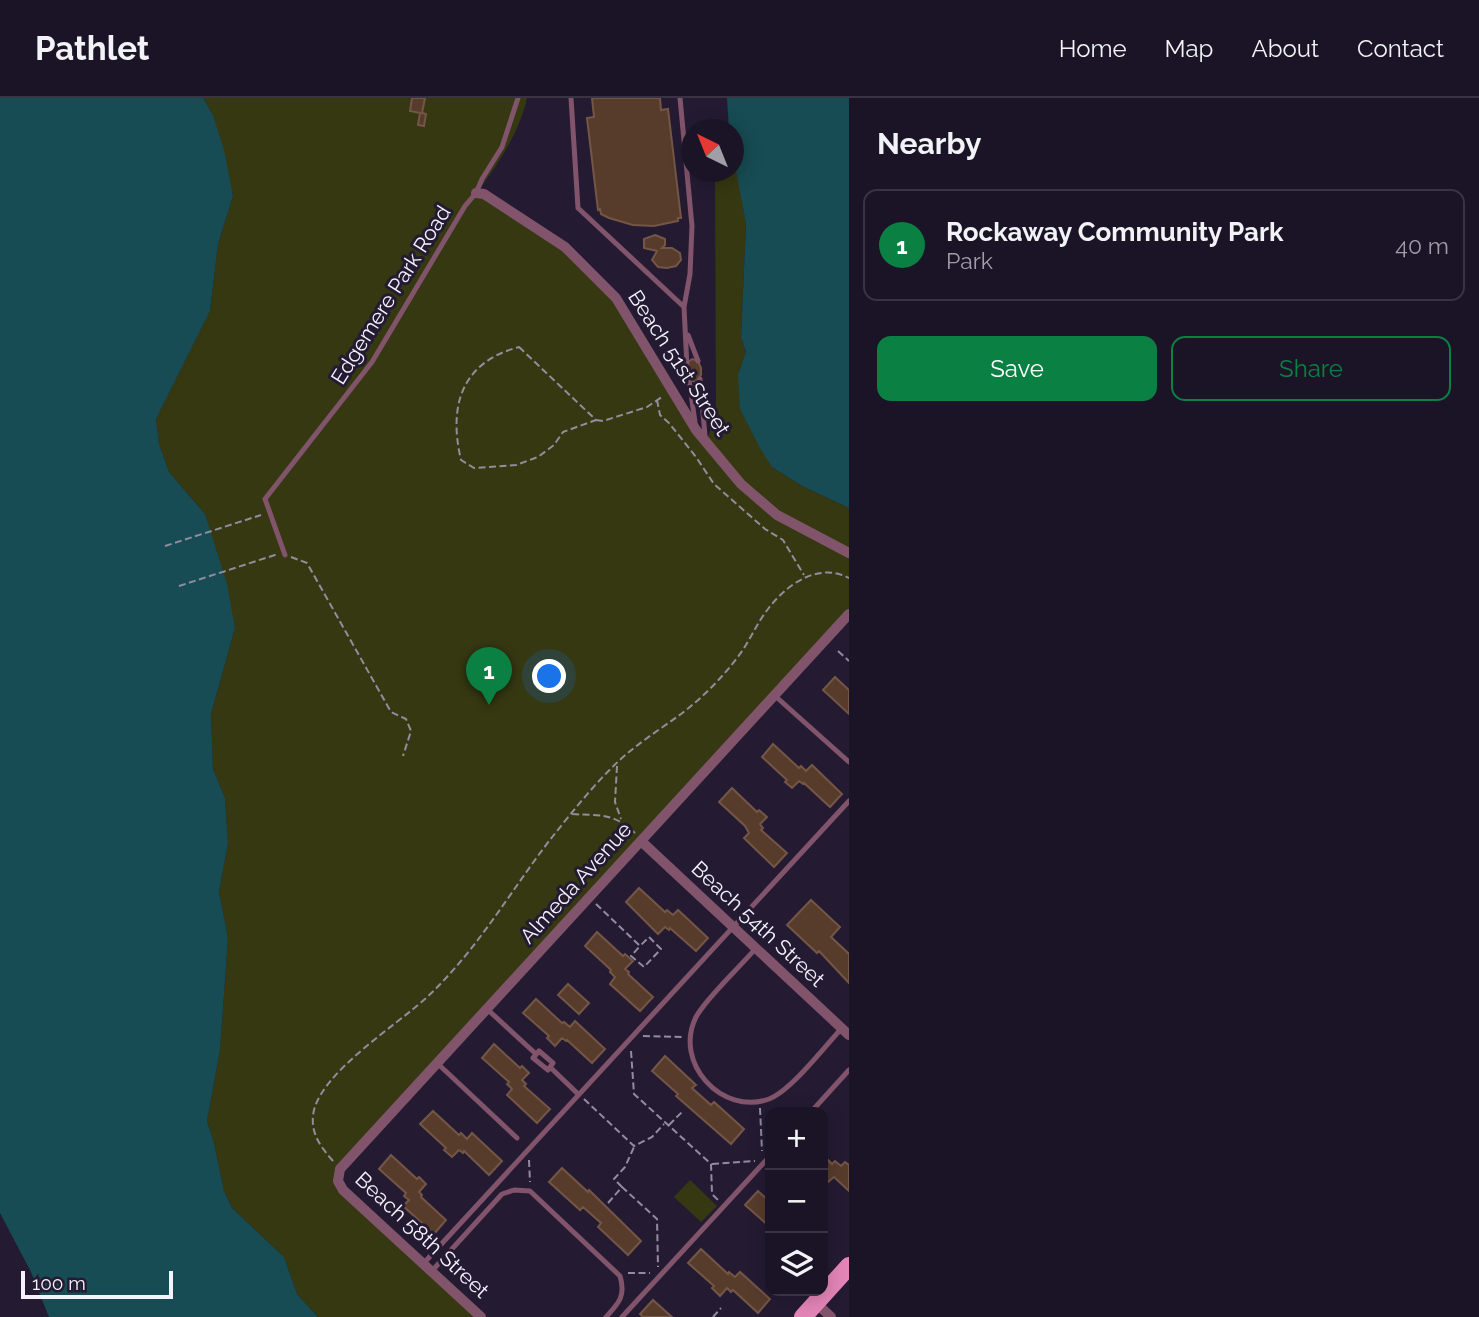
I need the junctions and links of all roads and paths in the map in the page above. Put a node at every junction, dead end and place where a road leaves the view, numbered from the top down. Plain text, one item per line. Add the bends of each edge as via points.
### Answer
1 (518, 98) edge
2 (571, 98) edge
3 (680, 98) edge
4 (476, 193) junction
5 (684, 307) junction
6 (687, 333) junction
7 (698, 361) dead end
8 (687, 367) dead end
9 (700, 379) dead end
10 (689, 380) dead end
11 (672, 391) junction
12 (657, 400) junction
13 (596, 420) junction
14 (696, 430) junction
15 (705, 443) junction
16 (270, 512) junction
17 (165, 546) dead end
18 (284, 553) junction
19 (849, 553) edge
20 (805, 577) junction
21 (849, 578) edge
22 (179, 586) dead end
23 (849, 614) edge
24 (838, 651) dead end
25 (849, 661) edge
26 (774, 695) junction
27 (402, 756) dead end
28 (849, 762) edge
29 (618, 764) junction
30 (849, 801) edge
31 (571, 814) junction
32 (621, 820) junction
33 (641, 841) junction
34 (590, 898) junction
35 (732, 926) junction
36 (640, 946) junction
37 (756, 948) junction
38 (487, 1009) junction
39 (847, 1033) edge
40 (631, 1036) junction
41 (691, 1037) junction
42 (536, 1054) junction
43 (437, 1063) junction
44 (550, 1067) junction
45 (849, 1070) edge
46 (578, 1094) junction
47 (760, 1100) junction
48 (816, 1107) edge
49 (683, 1111) dead end
50 (666, 1123) junction
51 (669, 1126) junction
52 (517, 1138) dead end
53 (634, 1146) junction
54 (525, 1152) junction
55 (764, 1163) junction
56 (710, 1164) junction
57 (340, 1169) junction
58 (622, 1187) junction
59 (530, 1191) junction
60 (608, 1203) dead end
61 (724, 1206) junction
62 (849, 1266) edge
63 (427, 1268) junction
64 (661, 1275) junction
65 (620, 1276) junction
66 (849, 1284) edge
67 (721, 1308) dead end
68 (823, 1312) edge
69 (481, 1317) edge
70 (606, 1317) edge
71 (622, 1317) edge
72 (713, 1317) edge
73 (803, 1317) edge

1 - 4 lane via 502,147
2 - 5 lane via 578,208
3 - 5 lane via 692,226
4 - 11 street, Beach 51st Street via 570,250 620,303
4 - 16 lane, Edgemere Park Road via 372,362 265,499
5 - 6 lane
6 - 7 lane
6 - 8 lane
9 - 15 lane
10 - 14 lane
11 - 12 path
11 - 14 street, Beach 51st Street
12 - 13 path via 647,407
12 - 20 path via 660,415 714,484 783,540
13 - 13 path via 519,347 501,352 471,374 460,394 457,443 461,460 474,468 516,465 538,457 563,432
14 - 15 street, Beach 51st Street
15 - 19 street, Beach 51st Street via 768,508
16 - 17 path
16 - 18 lane
18 - 22 path
18 - 27 path via 307,563 391,712 406,719 411,731
20 - 21 path via 825,570
20 - 29 path via 769,607 740,654 715,683
23 - 26 street, Almeda Avenue
24 - 25 path
26 - 28 lane
26 - 33 street, Almeda Avenue
29 - 31 path
29 - 32 path via 615,802
30 - 35 lane
31 - 32 path
31 - 57 path via 449,975 345,1064 326,1086 314,1110 314,1128 317,1142
32 - 33 path
33 - 34 street, Almeda Avenue
33 - 35 street, Beach 54th Street
34 - 36 path
34 - 38 street, Almeda Avenue
35 - 37 street, Beach 54th Street
35 - 40 lane
36 - 36 path via 631,956 643,967 661,949 649,937
37 - 39 street, Beach 54th Street
37 - 41 lane via 701,1010
38 - 42 lane
38 - 43 street, Almeda Avenue
39 - 47 lane via 782,1093
40 - 41 path
40 - 46 lane
40 - 50 path via 635,1094
41 - 47 lane via 690,1055 704,1079 724,1096 740,1102
42 - 44 lane via 535,1060 546,1070
42 - 44 lane via 541,1051 553,1063
43 - 52 lane
43 - 57 street, Almeda Avenue
44 - 46 lane
45 - 48 lane
46 - 53 path
46 - 54 lane
47 - 55 path
49 - 51 path
50 - 51 path
50 - 53 path
51 - 56 path
53 - 58 path via 614,1179
54 - 59 path
54 - 63 lane
55 - 56 path
55 - 61 lane
56 - 61 path via 712,1194
57 - 63 street, Beach 58th Street via 338,1181 343,1190
58 - 60 path
58 - 64 path via 657,1219
59 - 63 lane via 502,1195
59 - 65 lane
61 - 64 lane
62 - 68 main road
63 - 69 street, Beach 58th Street
64 - 65 path
64 - 71 lane
65 - 70 lane via 621,1301
66 - 68 main road
67 - 72 path
68 - 73 main road

